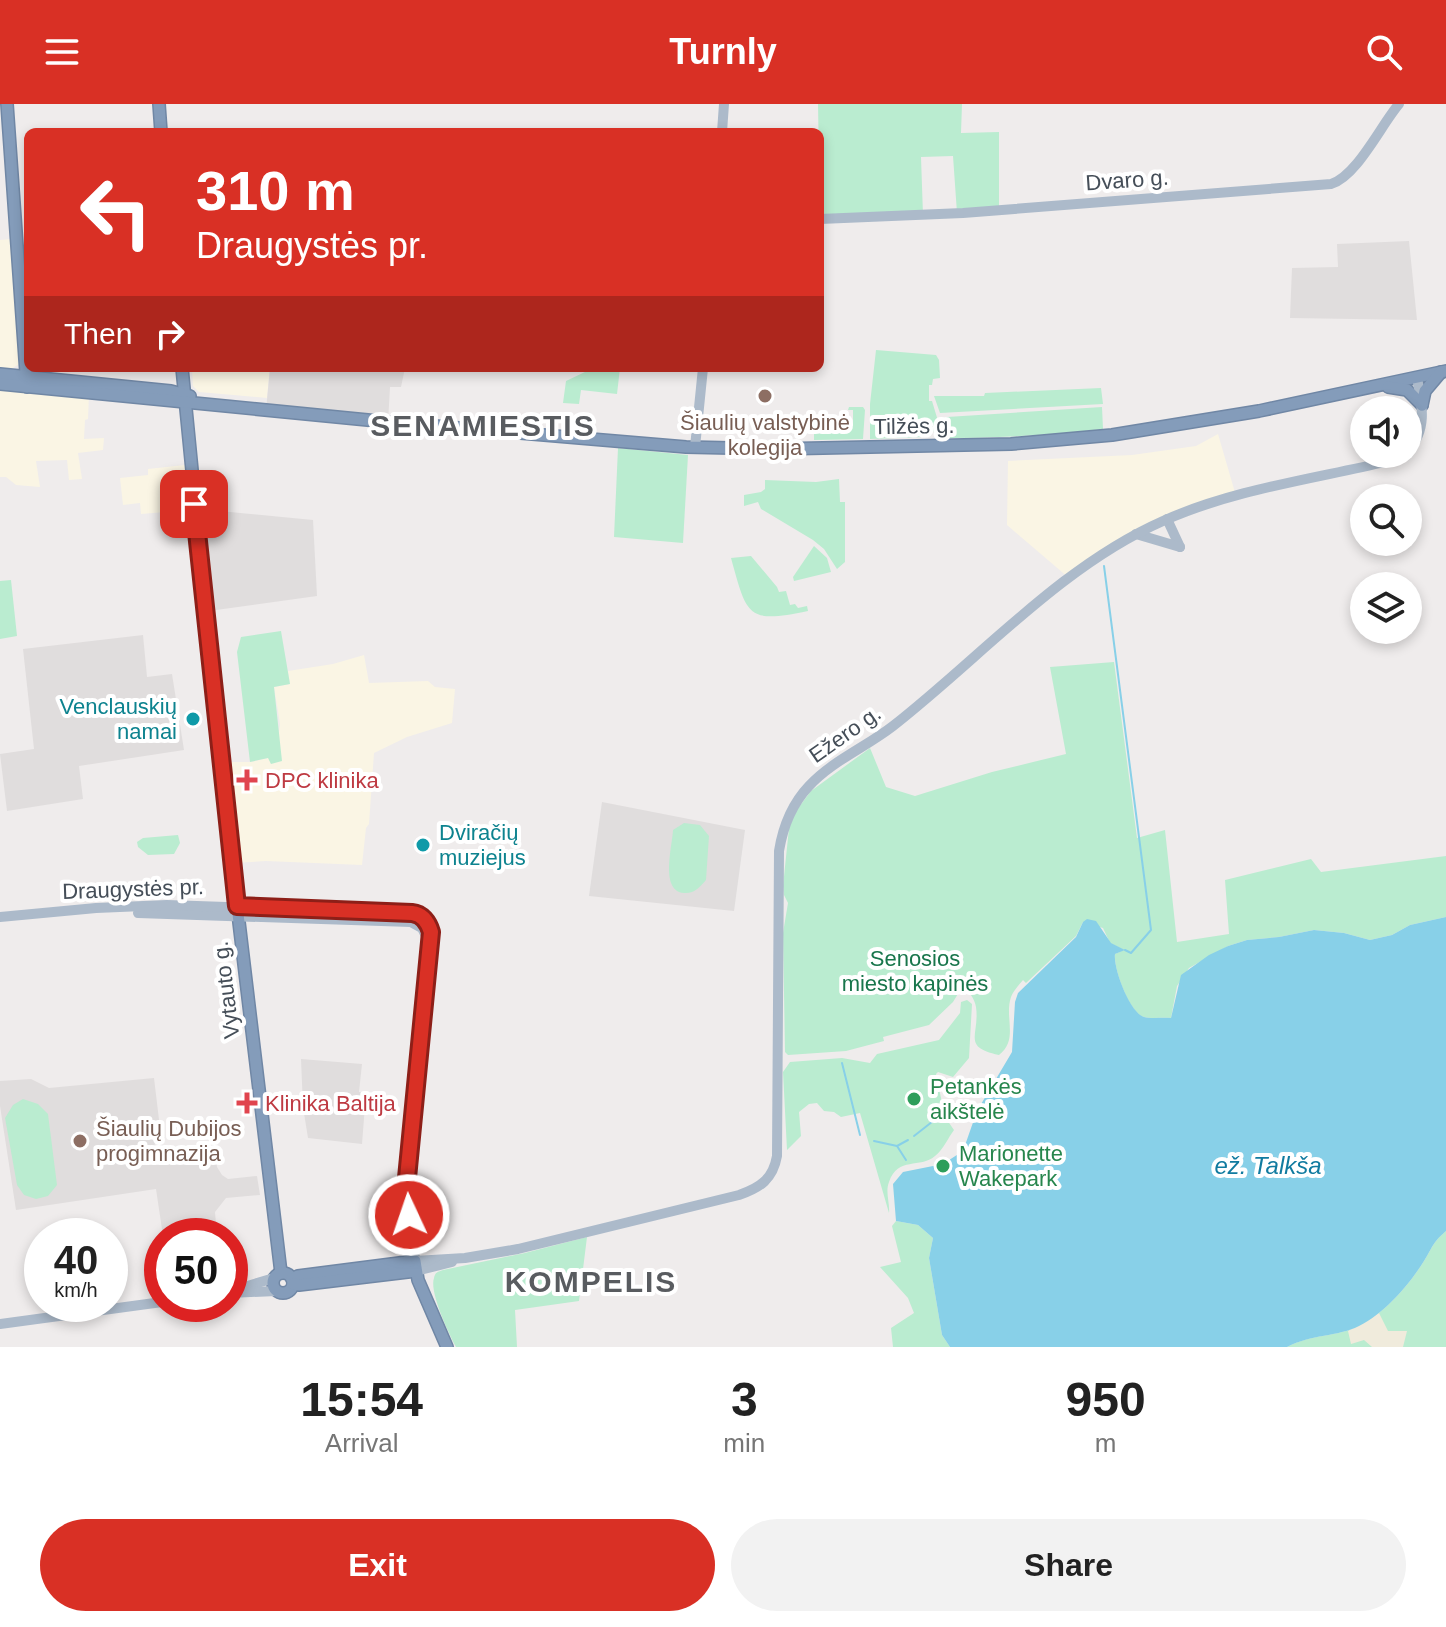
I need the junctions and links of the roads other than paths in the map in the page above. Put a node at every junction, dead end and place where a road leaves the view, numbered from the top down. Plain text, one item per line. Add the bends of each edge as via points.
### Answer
1 (7, 104) edge
2 (159, 104) edge
3 (724, 104) edge
4 (1399, 104) edge
5 (161, 128) edge
6 (722, 128) edge
7 (824, 219) edge
8 (24, 329) edge
9 (27, 372) edge
10 (182, 372) edge
11 (703, 372) edge
12 (1444, 372) edge
13 (0, 374) edge
14 (1417, 378) junction
15 (28, 382) junction
16 (0, 384) edge
17 (1376, 386) junction
18 (1413, 396) edge
19 (1420, 396) edge
20 (184, 398) junction
21 (1422, 405) edge
22 (695, 447) junction
23 (1359, 468) edge
24 (1167, 519) junction
25 (1136, 534) junction
26 (238, 911) junction
27 (0, 917) edge
28 (0, 923) edge
29 (416, 1266) junction
30 (283, 1281) junction
31 (248, 1288) edge
32 (144, 1304) edge
33 (0, 1324) edge
34 (447, 1347) edge

1 - 8 highway
2 - 5 highway
3 - 6 main road
4 - 7 main road, Dvaro g. via 1347,174 1331,184
9 - 15 highway
10 - 20 highway, Vytauto g.
11 - 22 main road
12 - 14 highway, Tilžės g.
12 - 21 highway via 1425,391
13 - 15 highway, Tilžės g.
14 - 17 highway, Tilžės g.
14 - 19 main road
15 - 16 highway, Tilžės g.
15 - 20 highway, Tilžės g.
17 - 18 highway via 1407,390
17 - 22 highway, Tilžės g. via 1184,426 1047,442
20 - 22 highway, Tilžės g. via 324,417
20 - 26 highway, Vytauto g.
23 - 24 main road, Ežero g. via 1236,496
24 - 25 main road, Ežero g.
24 - 25 main road via 1180,547
25 - 29 main road, Ežero g. via 1060,585 890,728 824,772 790,813 778,863 778,1149 767,1181 721,1200 562,1240 435,1268
26 - 27 main road, Draugystės pr. via 108,907
26 - 28 main road, Draugystės pr. via 97,914
26 - 29 main road, Draugystės pr. via 417,914 429,926 407,1178
26 - 30 highway, Vytauto g.
29 - 30 highway, Ežero g. via 299,1285
29 - 34 highway
30 - 31 main road, Ežero g.
32 - 33 main road

